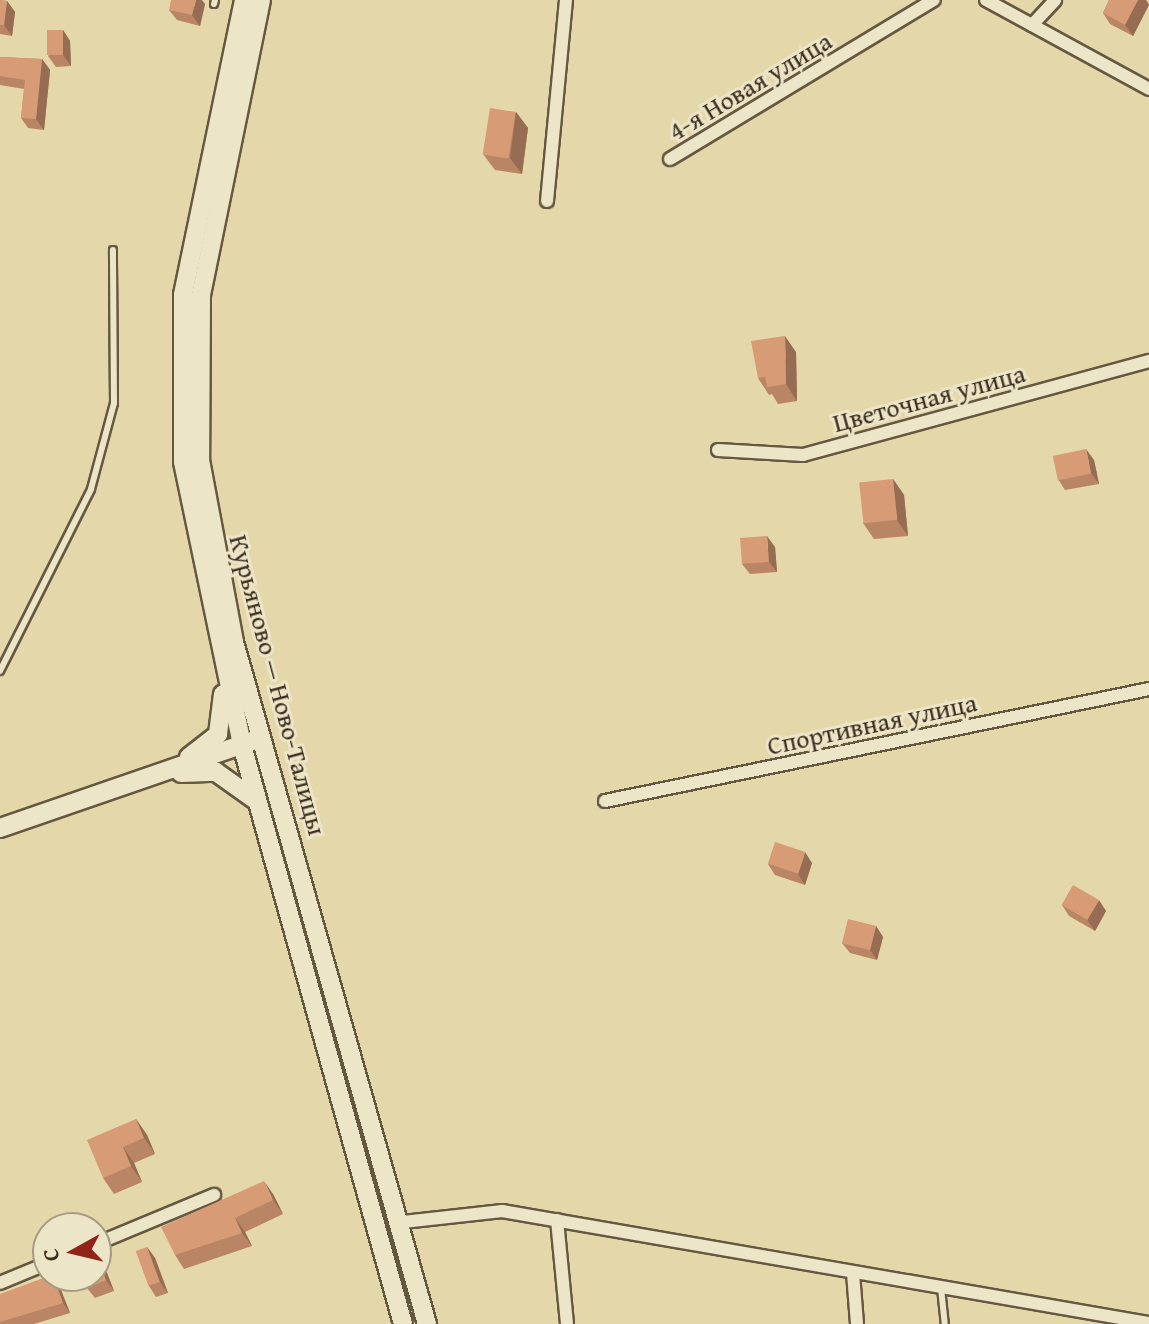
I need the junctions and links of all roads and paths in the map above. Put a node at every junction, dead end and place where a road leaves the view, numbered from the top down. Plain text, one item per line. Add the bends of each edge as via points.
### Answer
1 (244, 0) edge
2 (261, 0) edge
3 (566, 0) edge
4 (934, 0) edge
5 (986, 0) edge
6 (1055, 0) edge
7 (1032, 25) junction
8 (1149, 89) edge
9 (670, 159) dead end
10 (547, 201) dead end
11 (113, 250) dead end
12 (1149, 361) edge
13 (718, 450) dead end
14 (218, 647) junction
15 (0, 671) edge
16 (1149, 689) edge
17 (263, 738) junction
18 (242, 745) junction
19 (142, 779) junction
20 (605, 801) dead end
21 (257, 802) junction
22 (0, 828) edge
23 (214, 1195) dead end
24 (557, 1220) junction
25 (403, 1222) junction
26 (112, 1237) edge
27 (32, 1270) edge
28 (853, 1273) junction
29 (0, 1283) edge
30 (941, 1288) junction
31 (1144, 1323) edge
32 (403, 1324) edge
33 (427, 1324) edge
34 (567, 1324) edge
35 (857, 1324) edge
36 (945, 1324) edge

1 - 14 main road, Курьяново — Ново-Талицы via 190,250 180,335 185,477
2 - 17 main road, Курьяново — Ново-Талицы via 207,254 197,395 208,518
3 - 10 street
4 - 9 street, 4-я Новая улица
5 - 7 street
6 - 7 street
7 - 8 street
11 - 15 lane via 110,418 91,489
12 - 13 street, Цветочная улица via 803,455
14 - 18 main road, Курьяново — Ново-Талицы
14 - 19 main road via 218,734 198,753
16 - 20 street, Спортивная улица
17 - 18 main road
17 - 25 main road, Курьяново — Ново-Талицы
18 - 19 main road
18 - 21 main road, Курьяново — Ново-Талицы
19 - 21 main road via 216,772
19 - 22 main road
21 - 32 main road, Курьяново — Ново-Талицы
23 - 26 street
24 - 25 street via 462,1210
24 - 28 street
24 - 34 street
25 - 33 main road, Курьяново — Ново-Талицы
27 - 29 street
28 - 30 street
28 - 35 street
30 - 31 street
30 - 36 lane

